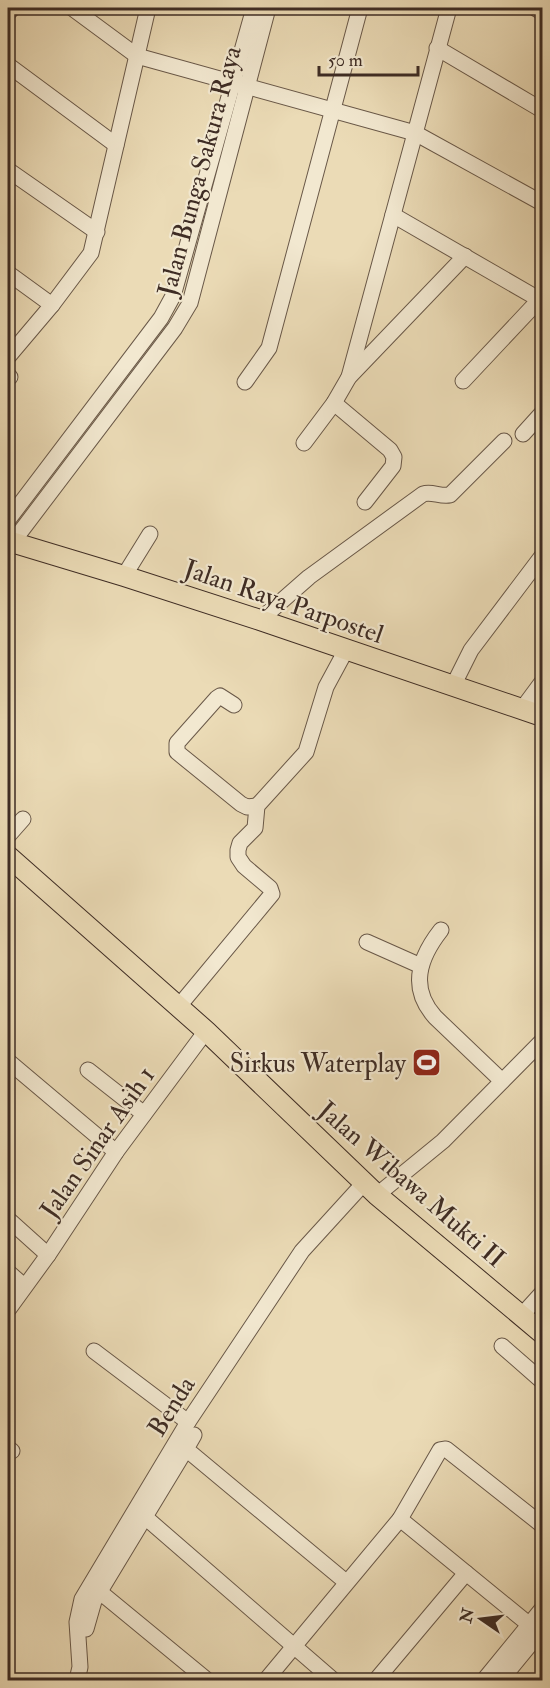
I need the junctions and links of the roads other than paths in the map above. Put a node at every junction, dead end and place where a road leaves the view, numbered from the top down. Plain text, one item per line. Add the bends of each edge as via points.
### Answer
1 (14, 8) edge
2 (72, 8) edge
3 (148, 8) edge
4 (254, 8) edge
5 (268, 8) edge
6 (360, 8) edge
7 (449, 8) edge
8 (535, 8) edge
9 (543, 12) edge
10 (8, 13) edge
11 (437, 48) junction
12 (137, 56) junction
13 (8, 64) edge
14 (241, 84) junction
15 (543, 110) edge
16 (333, 111) junction
17 (415, 133) junction
18 (116, 145) junction
19 (8, 170) edge
20 (543, 203) edge
21 (393, 214) junction
22 (97, 232) junction
23 (465, 256) junction
24 (8, 273) edge
25 (541, 300) edge
26 (52, 305) junction
27 (161, 318) junction
28 (175, 328) junction
29 (8, 357) edge
30 (349, 377) junction
31 (463, 381) dead end
32 (245, 382) dead end
33 (334, 403) junction
34 (543, 413) edge
35 (78, 429) junction
36 (523, 434) dead end
37 (92, 438) junction
38 (504, 441) dead end
39 (304, 443) dead end
40 (365, 502) dead end
41 (8, 520) edge
42 (150, 534) dead end
43 (10, 542) edge
44 (543, 556) edge
45 (124, 576) junction
46 (260, 620) junction
47 (346, 650) junction
48 (543, 682) edge
49 (453, 686) junction
50 (234, 705) dead end
51 (522, 709) junction
52 (543, 716) edge
53 (257, 806) junction
54 (23, 819) dead end
55 (8, 836) edge
56 (8, 856) edge
57 (441, 930) dead end
58 (367, 942) dead end
59 (421, 966) junction
60 (178, 1006) junction
61 (206, 1031) junction
62 (543, 1041) edge
63 (8, 1061) edge
64 (88, 1070) dead end
65 (502, 1081) junction
66 (144, 1114) junction
67 (116, 1152) junction
68 (371, 1189) junction
69 (8, 1220) edge
70 (48, 1255) junction
71 (8, 1272) edge
72 (24, 1286) junction
73 (543, 1293) edge
74 (8, 1310) edge
75 (522, 1315) junction
76 (543, 1333) edge
77 (502, 1347) dead end
78 (94, 1351) dead end
79 (543, 1381) edge
80 (191, 1428) junction
81 (186, 1449) junction
82 (146, 1517) junction
83 (400, 1519) junction
84 (543, 1525) edge
85 (466, 1573) junction
86 (346, 1582) junction
87 (100, 1592) junction
88 (543, 1609) edge
89 (539, 1630) edge
90 (293, 1647) junction
91 (77, 1680) edge
92 (88, 1680) edge
93 (207, 1680) edge
94 (266, 1680) edge
95 (333, 1680) edge
96 (376, 1680) edge
97 (484, 1680) edge
98 (501, 1680) edge

1 - 10 street
2 - 12 street
3 - 12 street
4 - 14 street, Jalan Bunga Sakura Raya
5 - 14 street, Jalan Bunga Sakura Raya
6 - 16 street
7 - 11 street
8 - 9 street
11 - 15 street
11 - 17 street
12 - 14 street
12 - 18 street
13 - 18 street
14 - 16 street
14 - 27 street, Jalan Bunga Sakura Raya via 173,296
14 - 28 street, Jalan Bunga Sakura Raya via 190,303
16 - 17 street
16 - 32 street via 269,348
17 - 20 street
17 - 21 street
18 - 22 street
19 - 22 street
21 - 23 street
21 - 30 street
22 - 26 street via 91,253
23 - 25 street
23 - 30 street
24 - 26 street
25 - 31 street
26 - 29 street
27 - 28 street
27 - 35 street, Jalan Bunga Sakura Raya
28 - 37 street, Jalan Bunga Sakura Raya
30 - 33 street
33 - 39 street
33 - 40 street via 394,457 393,466
34 - 36 street
35 - 37 street
35 - 41 street, Jalan Bunga Sakura Raya
37 - 43 street, Jalan Bunga Sakura Raya
38 - 46 street via 454,492 444,496 423,494 309,577
42 - 45 street
43 - 45 main road, Jalan Raya Parpostel
44 - 49 street via 471,651
45 - 46 main road, Jalan Raya Parpostel
46 - 47 main road, Jalan Raya Parpostel
47 - 49 main road, Jalan Raya Parpostel
47 - 53 street via 326,687 306,752
48 - 51 street
49 - 51 main road, Jalan Raya Parpostel
50 - 53 street via 223,697 217,698 177,743 177,752 241,804
51 - 52 main road, Jalan Raya Parpostel
53 - 60 street via 255,828 240,843 238,857 272,894
54 - 55 street
56 - 60 main road, Jalan Wibawa Mukti II
57 - 59 street via 430,943
58 - 59 street
59 - 65 street via 420,991 426,1007
60 - 61 main road, Jalan Wibawa Mukti II
61 - 66 street, Jalan Sinar Asih 1
61 - 68 main road, Jalan Wibawa Mukti II
62 - 65 street, Benda
63 - 67 street
64 - 66 street
65 - 68 street, Benda via 443,1141
66 - 67 street, Jalan Sinar Asih 1
67 - 70 street, Jalan Sinar Asih 1
68 - 75 main road, Jalan Wibawa Mukti II
68 - 80 street, Benda via 302,1251
69 - 70 street
70 - 72 street, Jalan Sinar Asih 1
71 - 72 street
72 - 74 street, Jalan Sinar Asih 1
73 - 75 street
75 - 76 main road, Jalan Wibawa Mukti II
77 - 79 street
78 - 80 street
80 - 81 street
80 - 91 street, Benda via 82,1599 77,1622
81 - 82 street
81 - 86 street
82 - 87 street
82 - 90 street
83 - 84 street via 440,1450 446,1449
83 - 85 street
83 - 86 street
85 - 89 street
85 - 96 street
86 - 90 street
87 - 92 street via 87,1623
87 - 93 street
88 - 89 street
89 - 97 street
89 - 98 street
90 - 94 street
90 - 95 street

